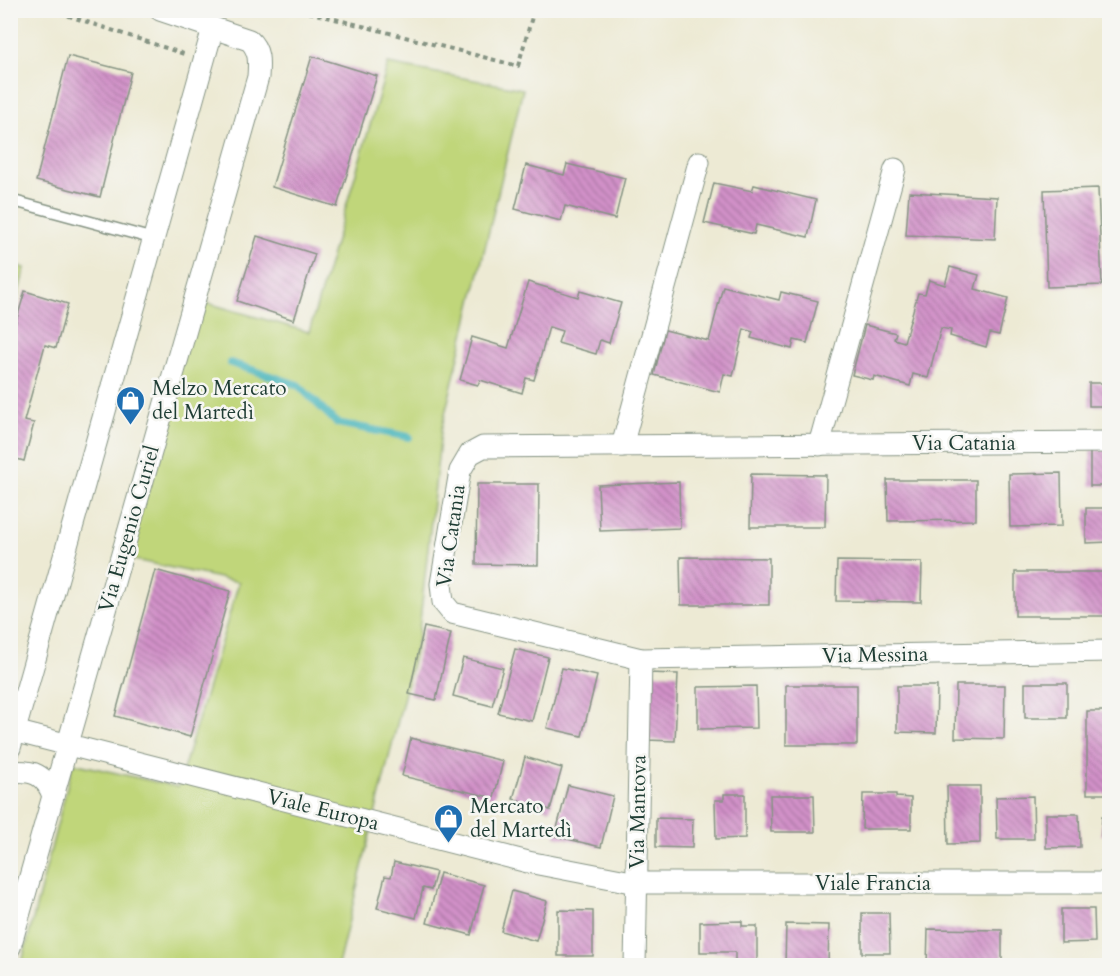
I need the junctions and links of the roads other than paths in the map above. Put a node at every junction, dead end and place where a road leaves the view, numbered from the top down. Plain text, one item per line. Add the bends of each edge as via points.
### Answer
1 (160, 10) edge
2 (213, 28) junction
3 (699, 162) dead end
4 (895, 169) dead end
5 (10, 200) edge
6 (153, 240) junction
7 (1110, 442) edge
8 (819, 444) junction
9 (622, 446) junction
10 (1110, 651) edge
11 (641, 658) junction
12 (12, 736) edge
13 (67, 745) junction
14 (10, 772) edge
15 (52, 796) junction
16 (637, 883) junction
17 (1110, 884) edge
18 (10, 947) edge
19 (635, 966) edge

1 - 2 street
2 - 6 street
2 - 13 street, Via Eugenio Curiel via 249,40 258,52 256,81
3 - 9 street
4 - 8 street
5 - 6 lane
6 - 12 street
7 - 8 street, Via Catania
8 - 9 street, Via Catania
9 - 11 street, Via Catania via 483,447 470,454 460,471 441,596 448,610 459,616
10 - 11 street, Via Messina
11 - 16 street, Via Mantova
12 - 13 street, Viale Europa
13 - 15 street, Via Eugenio Curiel
13 - 16 street, Viale Europa via 528,862
14 - 15 street via 38,775
15 - 18 street, Via Eugenio Curiel
16 - 17 street, Viale Francia
16 - 19 street, Via Mantova

